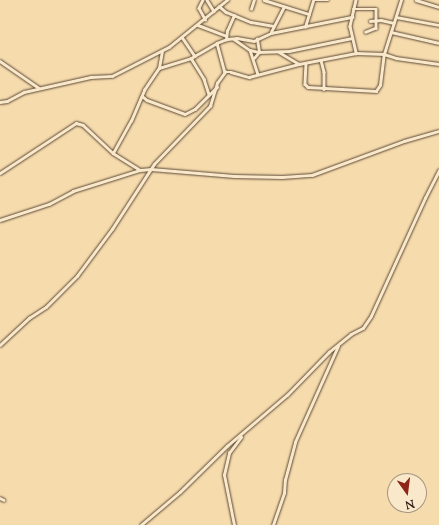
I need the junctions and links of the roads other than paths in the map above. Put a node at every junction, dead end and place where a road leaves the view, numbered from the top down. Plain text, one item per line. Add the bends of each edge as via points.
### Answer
1 (203, 0) edge
2 (207, 0) edge
3 (254, 0) edge
4 (264, 0) edge
5 (314, 0) edge
6 (328, 0) edge
7 (356, 0) edge
8 (401, 0) edge
9 (416, 0) edge
10 (226, 1) edge
11 (219, 6) junction
12 (284, 6) junction
13 (439, 7) edge
14 (251, 9) dead end
15 (353, 9) junction
16 (214, 11) junction
17 (309, 14) junction
18 (234, 15) junction
19 (352, 17) junction
20 (396, 17) junction
21 (205, 19) junction
22 (377, 20) junction
23 (370, 21) dead end
24 (394, 23) junction
25 (198, 24) junction
26 (439, 25) edge
27 (274, 26) junction
28 (305, 27) junction
29 (366, 32) dead end
30 (391, 32) junction
31 (271, 33) junction
32 (226, 36) junction
33 (182, 37) junction
34 (234, 38) junction
35 (352, 38) junction
36 (257, 39) junction
37 (226, 40) junction
38 (217, 43) junction
39 (439, 43) edge
40 (250, 50) junction
41 (162, 51) junction
42 (260, 52) junction
43 (279, 52) junction
44 (356, 53) junction
45 (384, 54) junction
46 (195, 56) junction
47 (191, 58) junction
48 (254, 58) junction
49 (320, 60) junction
50 (0, 61) edge
51 (306, 63) junction
52 (299, 64) junction
53 (439, 64) edge
54 (159, 68) junction
55 (225, 72) junction
56 (258, 74) junction
57 (217, 87) junction
58 (39, 88) junction
59 (324, 88) junction
60 (209, 94) junction
61 (142, 96) junction
62 (0, 102) edge
63 (439, 131) edge
64 (113, 153) junction
65 (151, 169) junction
66 (140, 170) junction
67 (439, 170) edge
68 (0, 173) edge
69 (0, 220) edge
70 (0, 345) edge
71 (338, 345) junction
72 (244, 432) junction
73 (0, 498) edge
74 (4, 500) dead end
75 (140, 525) edge
76 (234, 525) edge
77 (273, 525) edge

1 - 21 street via 199,8
2 - 16 street
3 - 14 street
4 - 12 street
5 - 6 street
5 - 17 street
7 - 15 street
8 - 20 street
9 - 13 street
10 - 11 street
11 - 16 street
11 - 18 street
12 - 17 street
12 - 27 street
15 - 19 street
15 - 22 street via 376,8
16 - 21 street
17 - 28 street
18 - 27 street via 251,22
18 - 32 street
19 - 28 street
19 - 35 street
20 - 24 street
20 - 26 street
21 - 25 street
22 - 23 street
22 - 24 street
22 - 29 street via 376,28
24 - 30 street
25 - 32 street
25 - 33 street
27 - 31 street
28 - 31 street
30 - 39 street
30 - 45 street
31 - 36 street
32 - 37 street
33 - 41 street
33 - 46 street
34 - 36 street via 248,41
34 - 37 street
34 - 40 street
35 - 43 street
35 - 44 street
36 - 42 street
37 - 38 street
38 - 46 street
38 - 55 street
40 - 42 street
40 - 48 street
41 - 54 street
41 - 58 street via 112,76 91,77
42 - 43 street
42 - 48 street
43 - 52 street
44 - 45 street
44 - 49 street
45 - 53 street
45 - 59 street via 380,86 376,91
46 - 47 street
47 - 54 street
47 - 60 street via 204,79
48 - 56 street
49 - 51 street
49 - 59 street via 324,72
50 - 58 street
51 - 52 street
51 - 59 street via 306,86
52 - 56 street
54 - 61 street
55 - 56 street via 249,77
55 - 57 street
57 - 60 street
57 - 65 street via 207,110
58 - 62 street via 24,92 7,102
60 - 61 street via 195,109 185,114
61 - 64 street
63 - 65 street via 404,141 312,175 234,176
64 - 66 street
64 - 68 street via 83,125 76,123
65 - 66 street
65 - 70 street via 112,229 77,276 46,307 29,318
66 - 69 street via 73,191 49,204
67 - 71 street via 371,316 363,328
71 - 72 street via 287,395
71 - 77 street via 295,442 284,493
72 - 75 street via 180,492
72 - 76 street via 229,453 224,475
73 - 74 street

